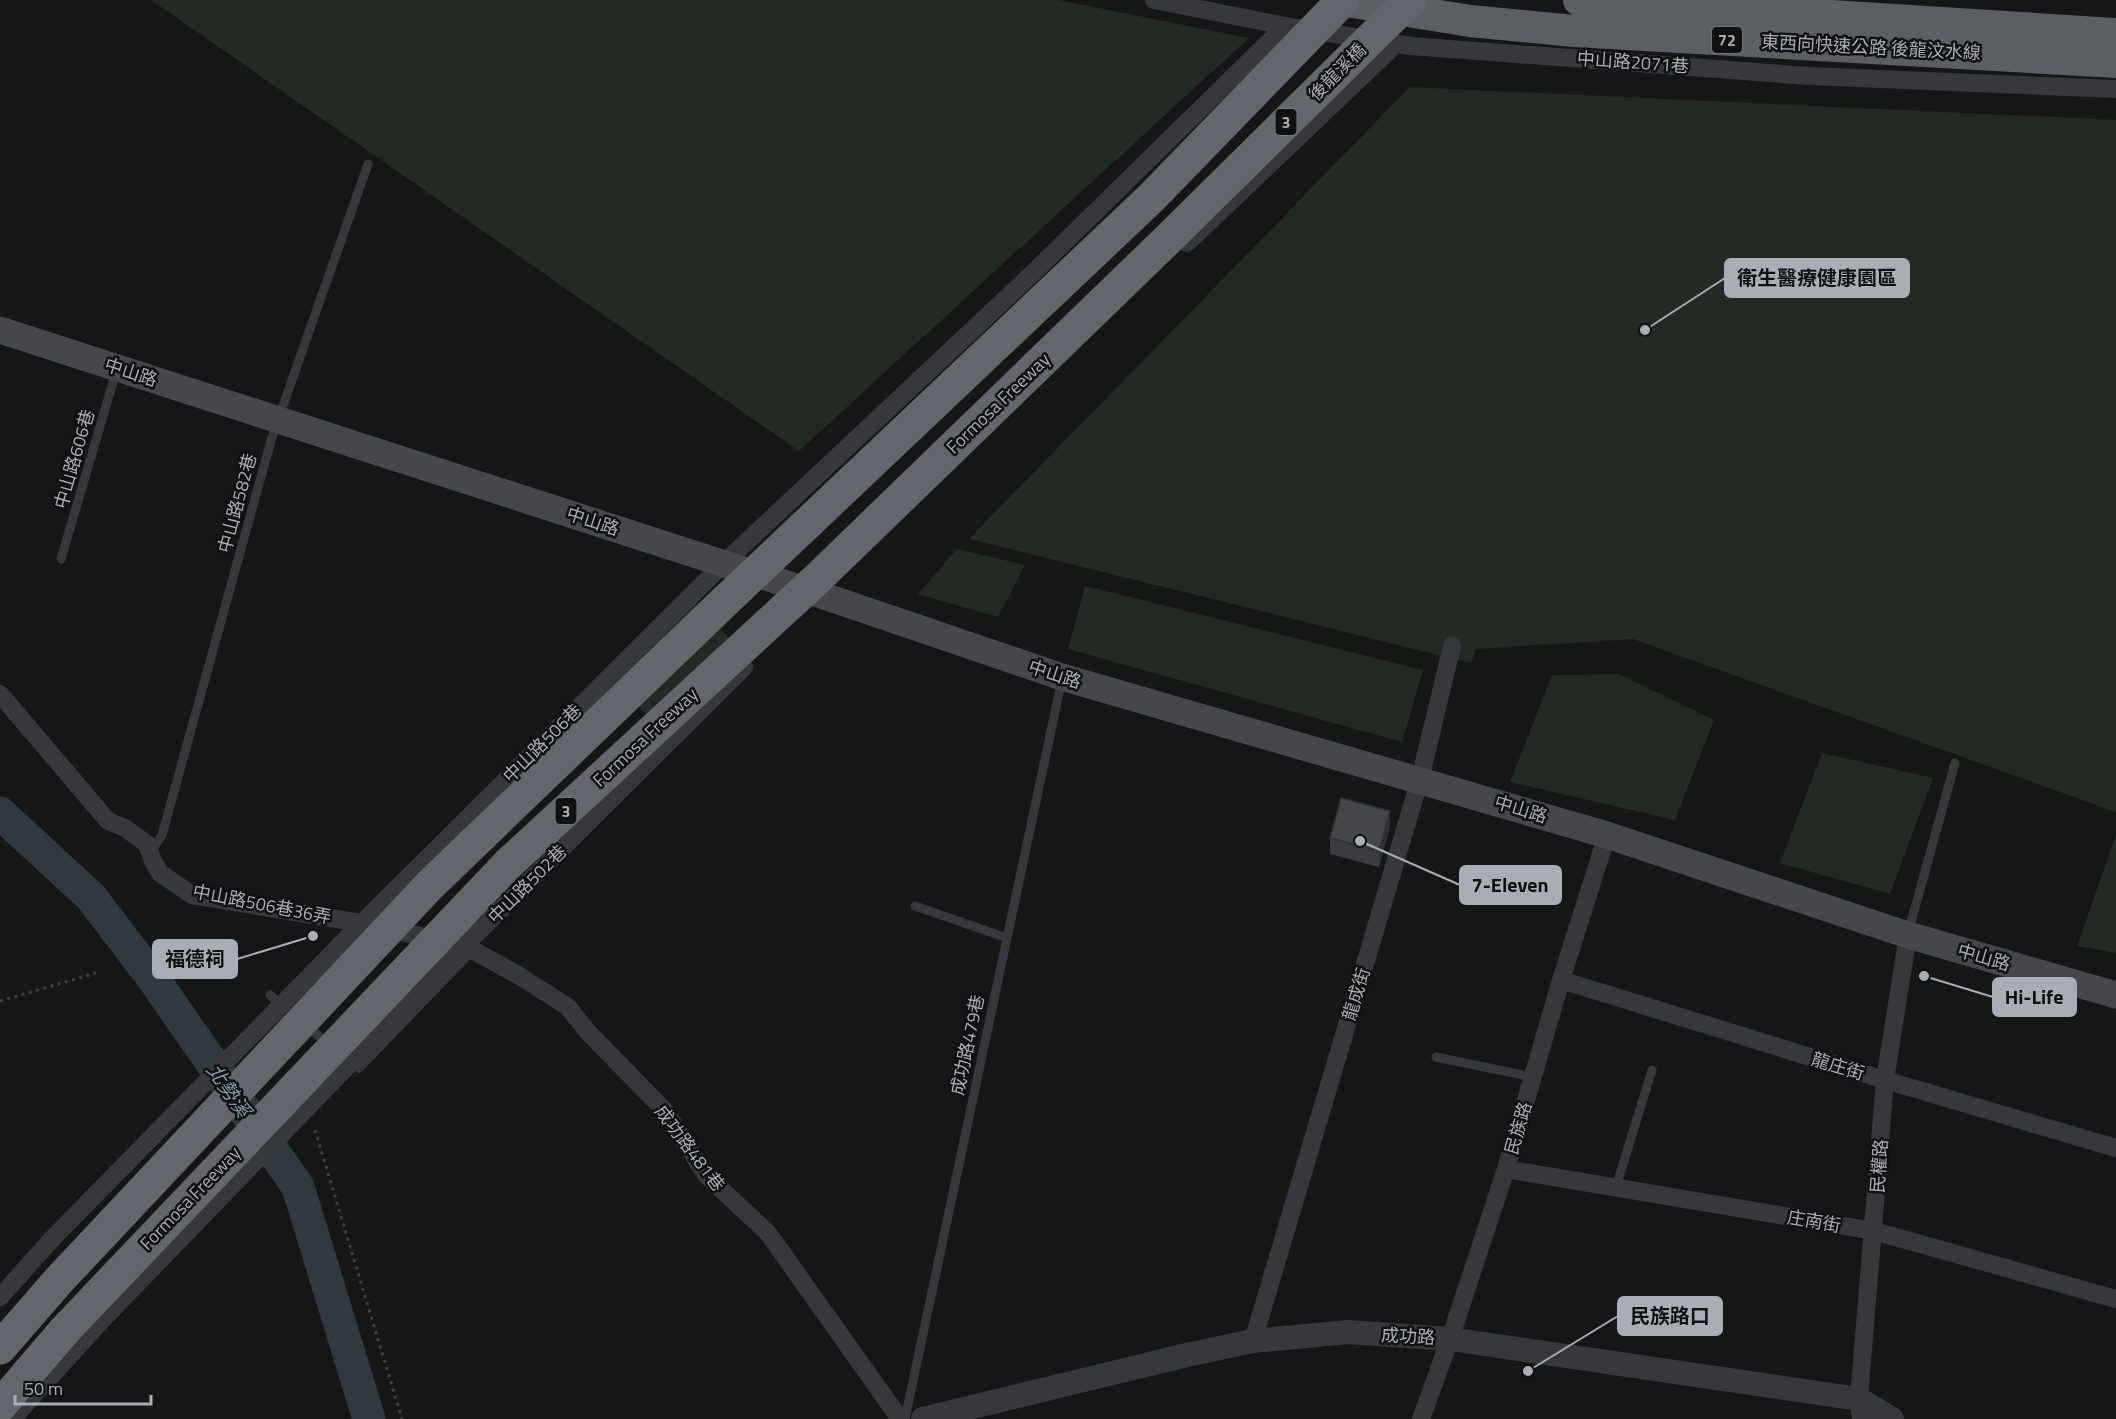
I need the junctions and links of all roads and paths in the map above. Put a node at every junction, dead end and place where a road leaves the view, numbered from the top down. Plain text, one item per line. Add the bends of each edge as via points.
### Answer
1 (1154, 0) edge
2 (1342, 0) edge
3 (1410, 0) edge
4 (1579, 0) edge
5 (1285, 26) junction
6 (2116, 34) edge
7 (1396, 44) junction
8 (2116, 62) edge
9 (2116, 89) edge
10 (368, 164) dead end
11 (1162, 245) joint
12 (0, 330) edge
13 (117, 367) junction
14 (279, 419) junction
15 (61, 559) dead end
16 (724, 563) junction
17 (818, 594) junction
18 (1452, 646) dead end
19 (1062, 677) junction
20 (0, 694) edge
21 (1955, 763) dead end
22 (1420, 779) junction
23 (1607, 835) junction
24 (150, 853) junction
25 (915, 906) dead end
26 (361, 923) junction
27 (1908, 935) junction
28 (1007, 938) junction
29 (465, 950) junction
30 (96, 973) dead end
31 (1561, 980) junction
32 (270, 995) dead end
33 (2116, 995) edge
34 (0, 1001) edge
35 (1436, 1057) dead end
36 (1652, 1070) dead end
37 (1533, 1077) junction
38 (1885, 1080) junction
39 (315, 1130) dead end
40 (2116, 1148) edge
41 (1506, 1169) junction
42 (1616, 1187) junction
43 (1874, 1231) junction
44 (0, 1297) edge
45 (2116, 1299) edge
46 (1450, 1339) junction
47 (1253, 1341) junction
48 (0, 1348) edge
49 (0, 1406) edge
50 (1860, 1409) edge
51 (12, 1419) edge
52 (402, 1419) edge
53 (902, 1419) edge
54 (923, 1419) edge
55 (1421, 1419) edge
56 (1892, 1419) edge

1 - 5 street, 中山路2071巷
2 - 8 highway, 東西向快速公路 後龍汶水線 / 72 via 1470,21 1574,31
2 - 48 highway, 3, bridge via 1151,198 430,885
3 - 11 highway, 後龍溪橋 / 3, bridge
4 - 6 highway, 東西向快速公路 後龍汶水線 / 72
5 - 7 street, 中山路2071巷
5 - 16 street, 中山路506巷 via 1034,273
7 - 9 street, 中山路2071巷 via 1809,76
7 - 17 street, 中山路502巷
10 - 14 lane, 中山路582巷
11 - 49 highway, Formosa Freeway / 3, bridge via 819,577 508,864 65,1330
12 - 13 main road, 中山路
13 - 14 main road, 中山路
13 - 15 lane, 中山路606巷
14 - 16 main road, 中山路
14 - 24 lane, 中山路582巷 via 162,835
16 - 17 main road, 中山路
16 - 26 street, 中山路506巷
17 - 19 main road, 中山路
17 - 29 street, 中山路502巷
18 - 22 street, 龍成街
19 - 22 main road, 中山路
19 - 28 lane, 成功路479巷
20 - 24 street, 中山路506巷36弄 via 108,821 147,844
21 - 27 lane
22 - 23 main road, 中山路
22 - 47 street, 龍成街
23 - 27 main road, 中山路
23 - 31 street, 民族路
24 - 26 street, 中山路506巷36弄 via 160,873 192,895
25 - 28 lane
26 - 29 street, 中山路506巷36弄
26 - 44 street, 中山路506巷, bridge
27 - 33 main road, 中山路
27 - 38 street, 民權路
28 - 53 lane, 成功路479巷
29 - 32 lane via 359,1068
29 - 51 street, 中山路502巷, bridge via 104,1318
29 - 53 street, 成功路481巷 via 518,975 568,1007 665,1111 706,1175 768,1233
30 - 34 path
31 - 37 street, 民族路
31 - 38 street, 龍庄街
35 - 37 lane
36 - 42 lane
37 - 41 street, 民族路
38 - 40 street, 龍庄街
38 - 43 street, 民權路
39 - 52 path
41 - 42 street, 庄南街
41 - 46 street, 民族路
42 - 43 street, 庄南街
43 - 45 street, 庄南街
43 - 50 street, 民權路
46 - 47 street, 成功路 via 1348,1332
46 - 50 street, 成功路
46 - 55 street, 民族路
47 - 54 street, 成功路
50 - 56 street, 成功路

